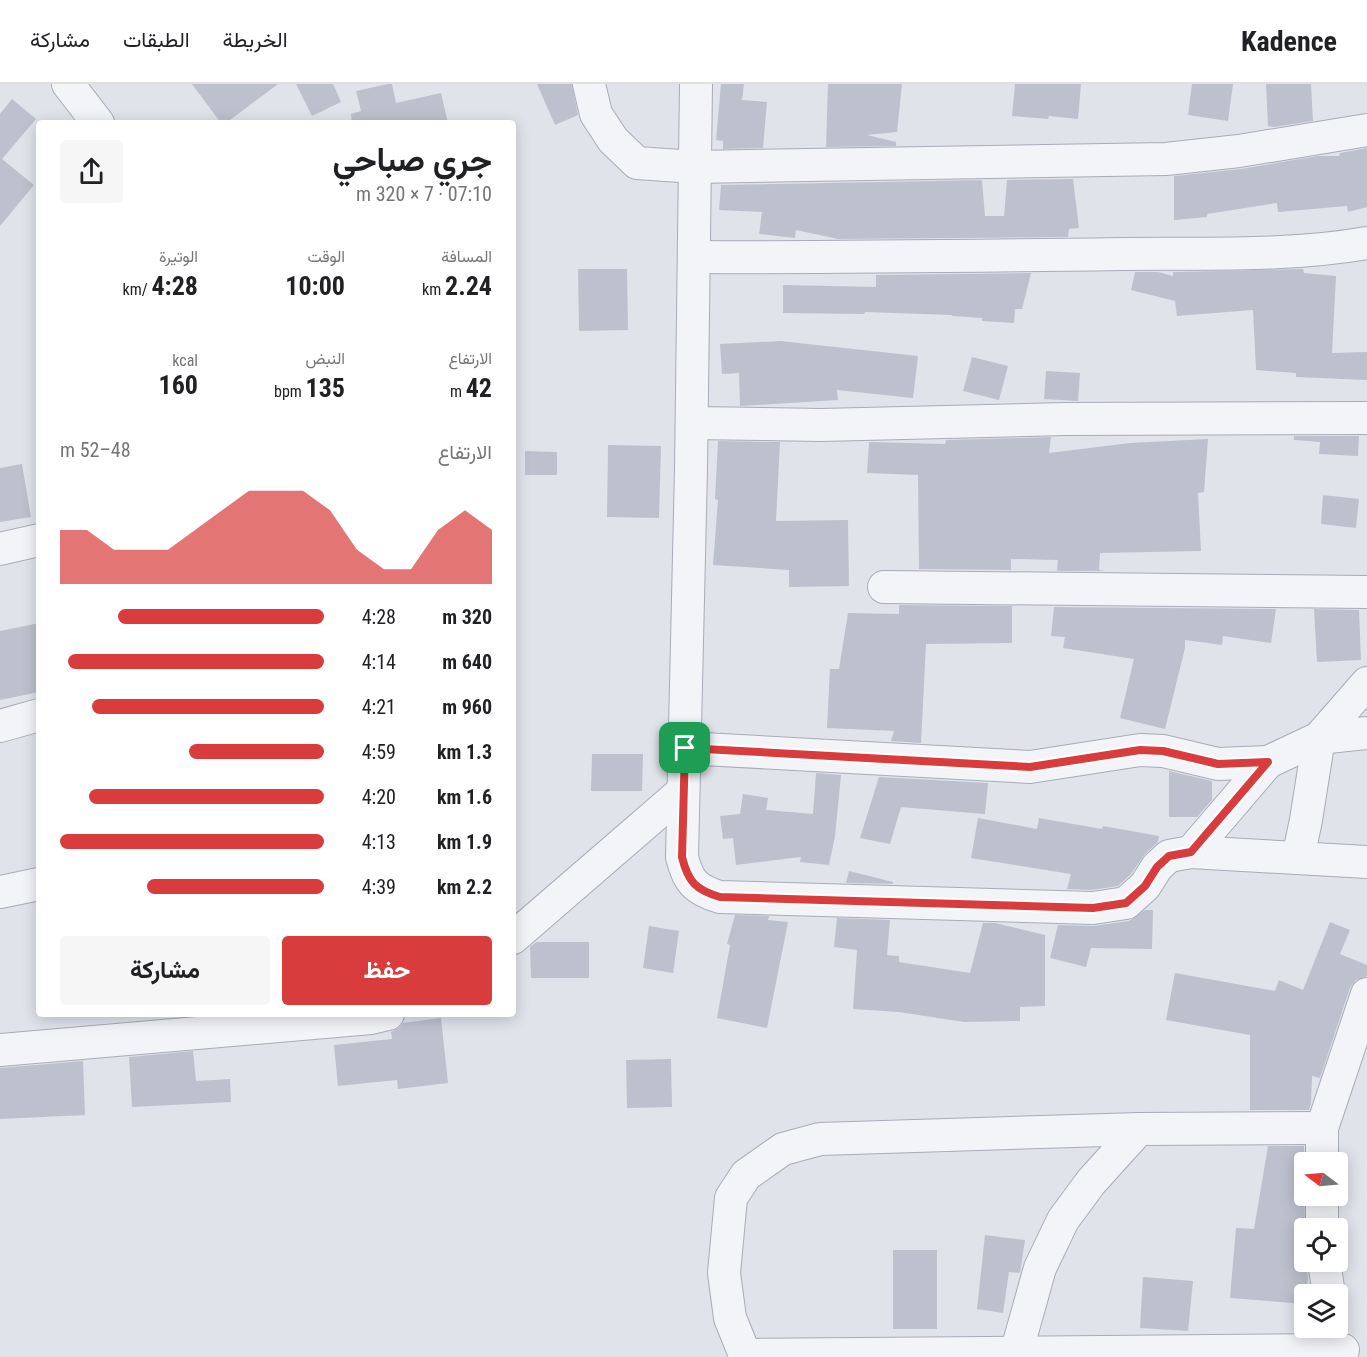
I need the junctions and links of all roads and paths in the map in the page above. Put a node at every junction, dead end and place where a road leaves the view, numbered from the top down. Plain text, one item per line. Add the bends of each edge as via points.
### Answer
1 (68, 84) edge
2 (588, 84) edge
3 (696, 84) edge
4 (96, 120) edge
5 (1367, 130) edge
6 (695, 167) junction
7 (1367, 243) edge
8 (693, 257) junction
9 (1367, 418) edge
10 (692, 423) junction
11 (36, 541) edge
12 (0, 549) edge
13 (884, 587) dead end
14 (1367, 592) edge
15 (1367, 683) edge
16 (36, 716) edge
17 (0, 726) edge
18 (1367, 733) edge
19 (1319, 738) junction
20 (685, 748) junction
21 (1268, 762) junction
22 (683, 791) junction
23 (1191, 852) junction
24 (1298, 858) junction
25 (1367, 862) edge
26 (36, 885) edge
27 (0, 892) edge
28 (516, 935) edge
29 (1367, 994) edge
30 (374, 1017) edge
31 (0, 1050) edge
32 (1322, 1128) junction
33 (1139, 1129) junction
34 (1322, 1152) edge
35 (1341, 1345) edge
36 (1015, 1355) edge
37 (745, 1356) edge

1 - 4 street
2 - 6 street via 596,114 613,140 637,163
3 - 6 street
5 - 6 street via 1166,159
6 - 8 street
7 - 8 street via 1330,249 1226,252
8 - 10 street
9 - 10 street
10 - 20 street
11 - 12 street
13 - 14 street
15 - 19 street
16 - 17 street
18 - 19 street
19 - 21 street
19 - 24 street
20 - 21 street via 1030,767 1140,750 1163,751 1218,764
20 - 22 street
21 - 23 street
22 - 23 street via 682,857 686,875 702,892 720,897 1093,908 1126,903 1169,856
22 - 28 street
23 - 24 street
24 - 25 street
26 - 27 street
29 - 32 street
30 - 31 street
32 - 33 street
32 - 34 street
33 - 36 street via 1063,1220 1040,1268
33 - 37 street via 820,1139 783,1149 746,1175 731,1198 724,1273 730,1318
35 - 36 street
36 - 37 street

